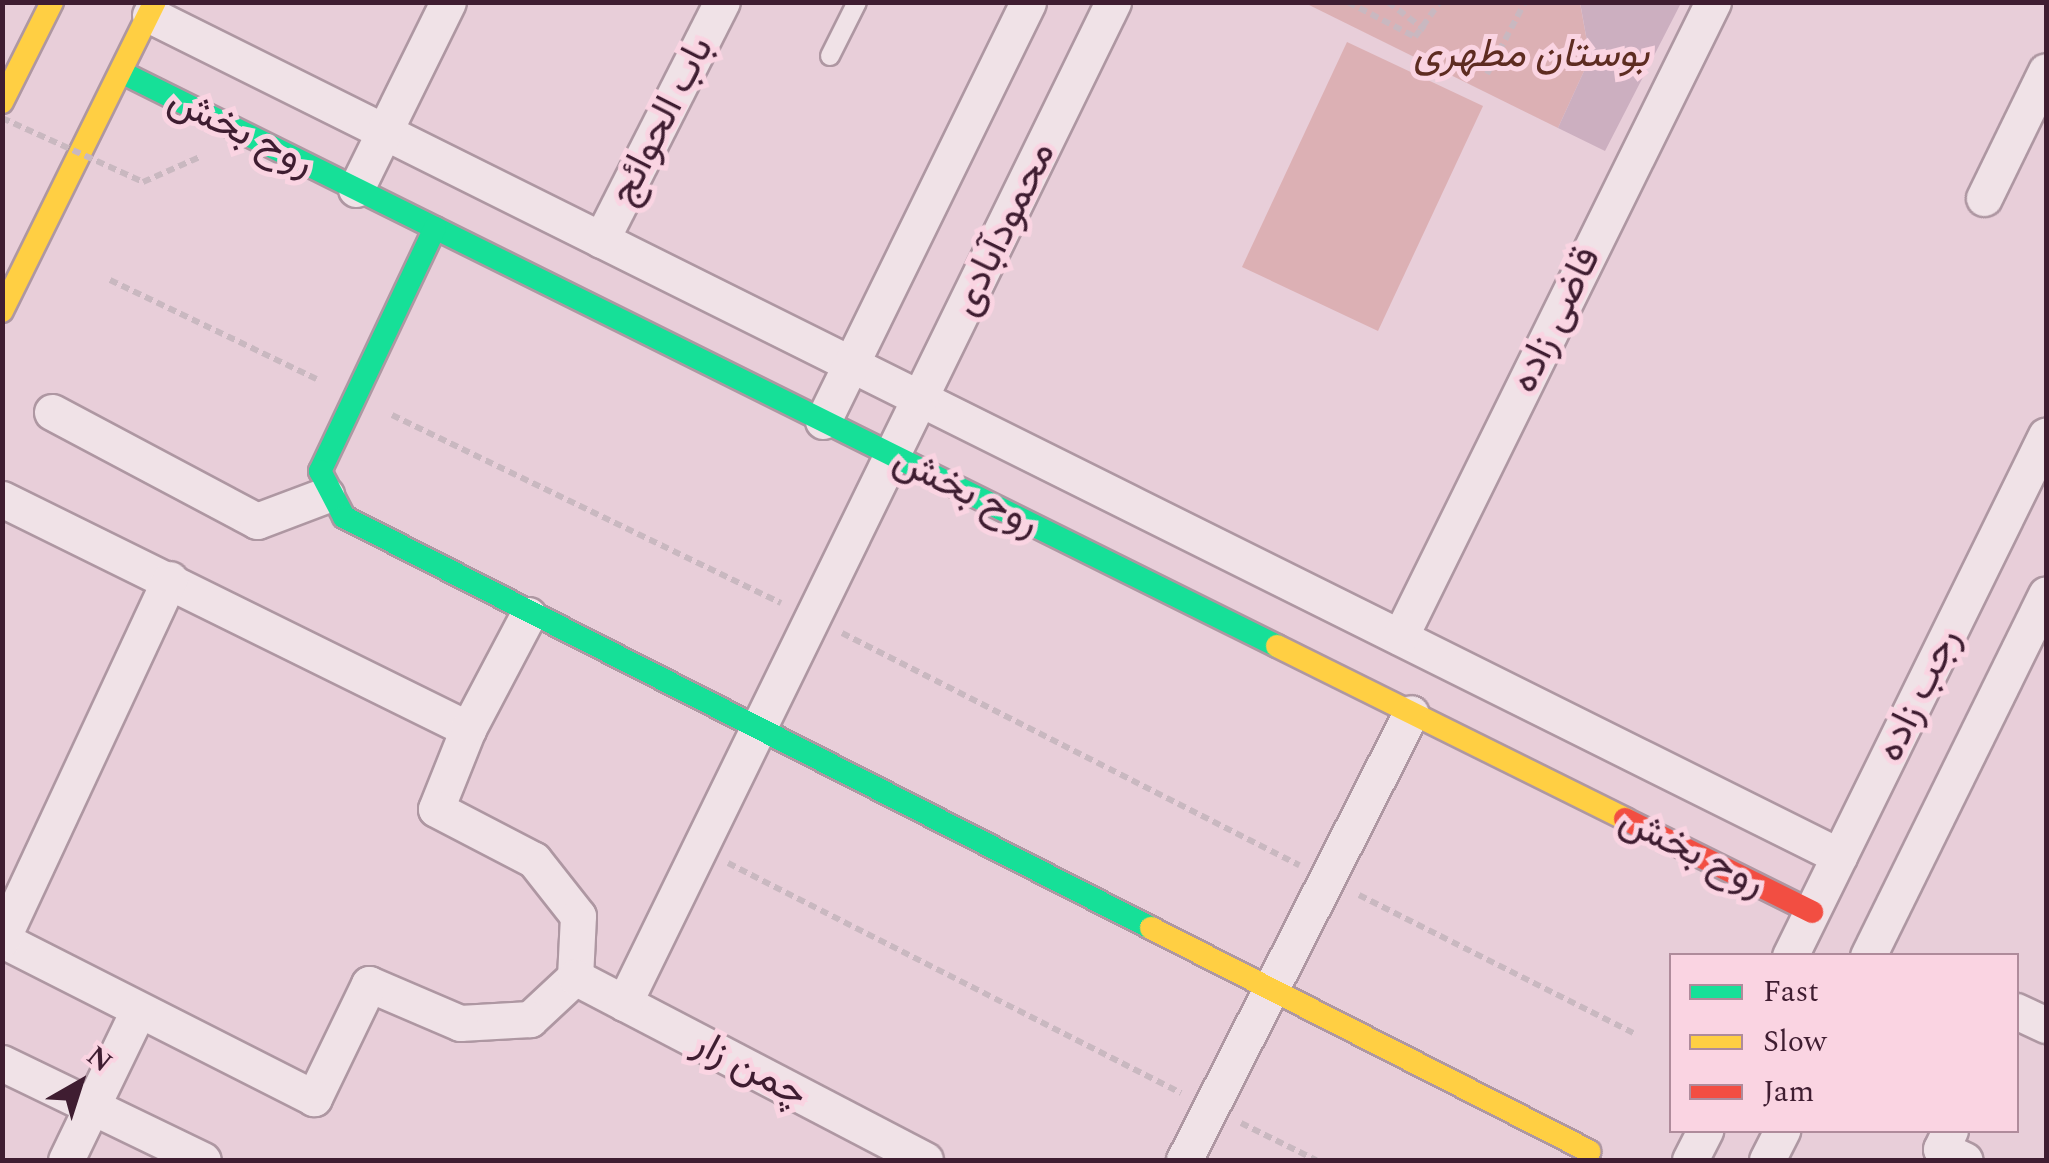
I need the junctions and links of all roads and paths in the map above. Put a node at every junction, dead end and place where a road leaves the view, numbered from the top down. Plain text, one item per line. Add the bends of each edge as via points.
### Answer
1 (52, 2) edge
2 (448, 2) edge
3 (722, 2) edge
4 (857, 2) edge
5 (1028, 2) edge
6 (1113, 2) edge
7 (1348, 2) edge
8 (1388, 2) edge
9 (1440, 2) edge
10 (1525, 2) edge
11 (1713, 2) edge
12 (152, 8) edge
13 (1425, 30) junction
14 (830, 56) dead end
15 (2046, 71) edge
16 (121, 72) junction
17 (1487, 74) dead end
18 (2, 102) edge
19 (2, 118) edge
20 (2034, 128) edge
21 (384, 131) junction
22 (197, 162) dead end
23 (356, 189) junction
24 (1984, 198) dead end
25 (435, 228) junction
26 (602, 240) junction
27 (110, 280) dead end
28 (2, 311) edge
29 (851, 364) junction
30 (353, 396) junction
31 (921, 399) junction
32 (52, 412) dead end
33 (822, 421) junction
34 (2046, 435) edge
35 (894, 456) junction
36 (326, 495) junction
37 (2, 499) edge
38 (170, 579) junction
39 (2046, 594) edge
40 (528, 616) junction
41 (814, 618) junction
42 (1400, 637) junction
43 (1411, 713) junction
44 (468, 729) junction
45 (758, 730) junction
46 (704, 850) junction
47 (1840, 856) junction
48 (1327, 879) junction
49 (1812, 912) junction
50 (2, 940) edge
51 (1792, 953) edge
52 (1869, 953) edge
53 (575, 977) junction
54 (1272, 988) junction
55 (624, 1003) junction
56 (138, 1011) junction
57 (2019, 1012) edge
58 (2046, 1025) edge
59 (1634, 1034) dead end
60 (2, 1062) edge
61 (92, 1107) junction
62 (1211, 1108) junction
63 (1703, 1133) edge
64 (1780, 1133) edge
65 (1949, 1133) edge
66 (1589, 1151) dead end
67 (66, 1160) edge
68 (203, 1160) edge
69 (924, 1160) edge
70 (1184, 1160) edge
71 (1316, 1160) edge
72 (1690, 1160) edge
73 (1767, 1160) edge
74 (1965, 1160) edge

1 - 18 street
2 - 21 street
3 - 26 street, باب الحوائج
4 - 14 lane
5 - 29 street, محمودآبادی
6 - 31 street, محمودآبادی
7 - 13 path via 1415,37
8 - 13 path
9 - 13 path
10 - 17 path
11 - 42 street, قاضی زاده
12 - 16 street
12 - 21 street, روح بخش
15 - 20 street
16 - 23 street, روح بخش
16 - 28 street
19 - 22 path, bridge via 143,182
20 - 24 street
21 - 23 street
21 - 26 street, روح بخش
23 - 25 street, روح بخش
25 - 30 street
25 - 33 street, روح بخش
26 - 29 street, روح بخش
27 - 30 path
29 - 31 street, روح بخش
29 - 33 street, محمودآبادی
30 - 36 street via 320,471
30 - 41 path
31 - 35 street, محمودآبادی
31 - 42 street, روح بخش
32 - 36 street via 257,521
33 - 35 street, روح بخش
34 - 47 street, رجب زاده
35 - 41 street, محمودآبادی
35 - 43 street, روح بخش
36 - 40 street via 344,517
37 - 38 street
38 - 44 street
38 - 50 street
39 - 52 street, رجب زاده
40 - 44 street
40 - 45 street
41 - 45 street, محمودآبادی
41 - 48 path
42 - 47 street, روح بخش
43 - 48 street
43 - 49 street, روح بخش
44 - 53 street via 436,809 534,860 578,916
45 - 46 street, محمودآبادی
45 - 54 street
46 - 55 street, محمودآبادی
46 - 62 path
47 - 49 street, رجب زاده
48 - 54 street
48 - 59 path
49 - 51 street, رجب زاده
50 - 56 street
53 - 55 street, چمن زار
53 - 56 street via 530,1019 460,1023 370,984 314,1098
54 - 62 street
54 - 66 street
55 - 69 street, چمن زار
56 - 61 street
57 - 58 street
60 - 61 street
61 - 67 street
61 - 68 street
62 - 70 street
62 - 71 path
63 - 72 street
64 - 73 street
65 - 74 street via 1941,1149

